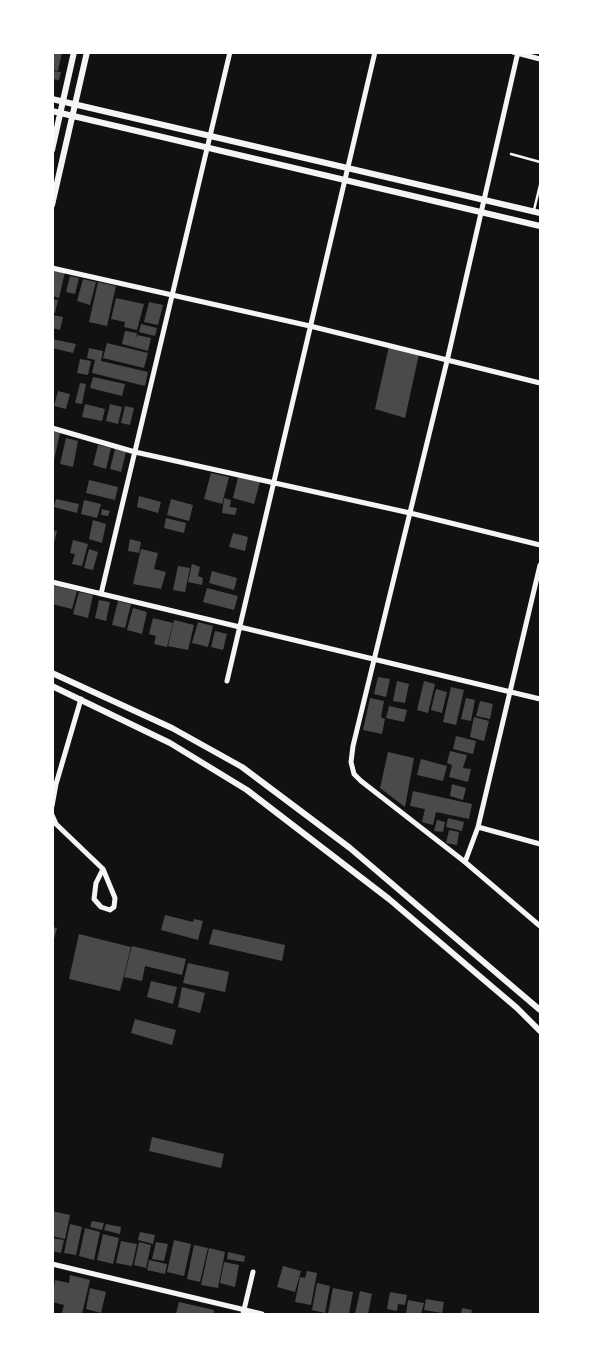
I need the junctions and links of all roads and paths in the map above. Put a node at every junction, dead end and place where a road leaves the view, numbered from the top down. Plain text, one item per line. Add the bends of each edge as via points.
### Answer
1 (74, 52) edge
2 (87, 52) edge
3 (230, 52) edge
4 (376, 52) edge
5 (517, 53) edge
6 (540, 59) edge
7 (52, 99) edge
8 (63, 102) junction
9 (76, 104) junction
10 (52, 111) edge
11 (60, 113) junction
12 (74, 116) junction
13 (210, 136) junction
14 (207, 146) junction
15 (52, 150) edge
16 (511, 154) dead end
17 (540, 162) edge
18 (348, 168) junction
19 (345, 180) junction
20 (540, 185) edge
21 (54, 189) edge
22 (484, 198) junction
23 (52, 205) edge
24 (481, 210) junction
25 (537, 212) edge
26 (540, 226) edge
27 (52, 268) edge
28 (173, 296) junction
29 (310, 326) junction
30 (447, 361) junction
31 (540, 383) edge
32 (52, 428) edge
33 (135, 452) junction
34 (273, 481) junction
35 (410, 512) junction
36 (540, 545) edge
37 (540, 565) edge
38 (52, 582) edge
39 (101, 594) junction
40 (238, 626) junction
41 (374, 659) junction
42 (52, 673) edge
43 (226, 681) dead end
44 (52, 686) edge
45 (509, 691) junction
46 (81, 699) junction
47 (540, 699) edge
48 (52, 806) edge
49 (52, 815) edge
50 (478, 827) junction
51 (540, 844) edge
52 (465, 862) junction
53 (103, 870) junction
54 (540, 926) edge
55 (540, 1010) edge
56 (540, 1031) edge
57 (52, 1264) edge
58 (253, 1272) dead end
59 (244, 1312) edge
60 (262, 1314) edge

1 - 8 street
2 - 9 street
3 - 13 street
4 - 18 street
5 - 6 street
5 - 22 street
7 - 8 street
8 - 9 street
8 - 11 street
9 - 12 street
9 - 13 street
10 - 11 street
11 - 12 street
11 - 15 street
12 - 14 street
12 - 21 street
13 - 14 street
13 - 18 street
14 - 19 street
14 - 28 street
16 - 17 lane
18 - 19 street
18 - 22 street
19 - 24 street
19 - 29 street
20 - 25 lane
21 - 23 street
22 - 24 street
22 - 25 street
24 - 26 street
24 - 30 street
27 - 28 street
28 - 29 street
28 - 33 street
29 - 30 street
29 - 34 street
30 - 31 street
30 - 35 street
32 - 33 street
33 - 34 street
33 - 39 street
34 - 35 street
34 - 40 street
35 - 36 street
35 - 41 street
37 - 45 street
38 - 39 street
39 - 40 street
40 - 41 street
40 - 43 street
41 - 45 street
41 - 52 street via 352,746 354,774
42 - 55 street via 172,728 242,767 350,848
44 - 46 street
45 - 47 street
45 - 50 street
46 - 48 street
46 - 56 street via 170,744 247,790 389,899
49 - 53 street via 56,824
50 - 51 street
50 - 52 street
52 - 54 street
53 - 53 street via 115,898 114,908 110,910 101,907 94,899 96,883
57 - 59 street
58 - 59 street
59 - 60 street

